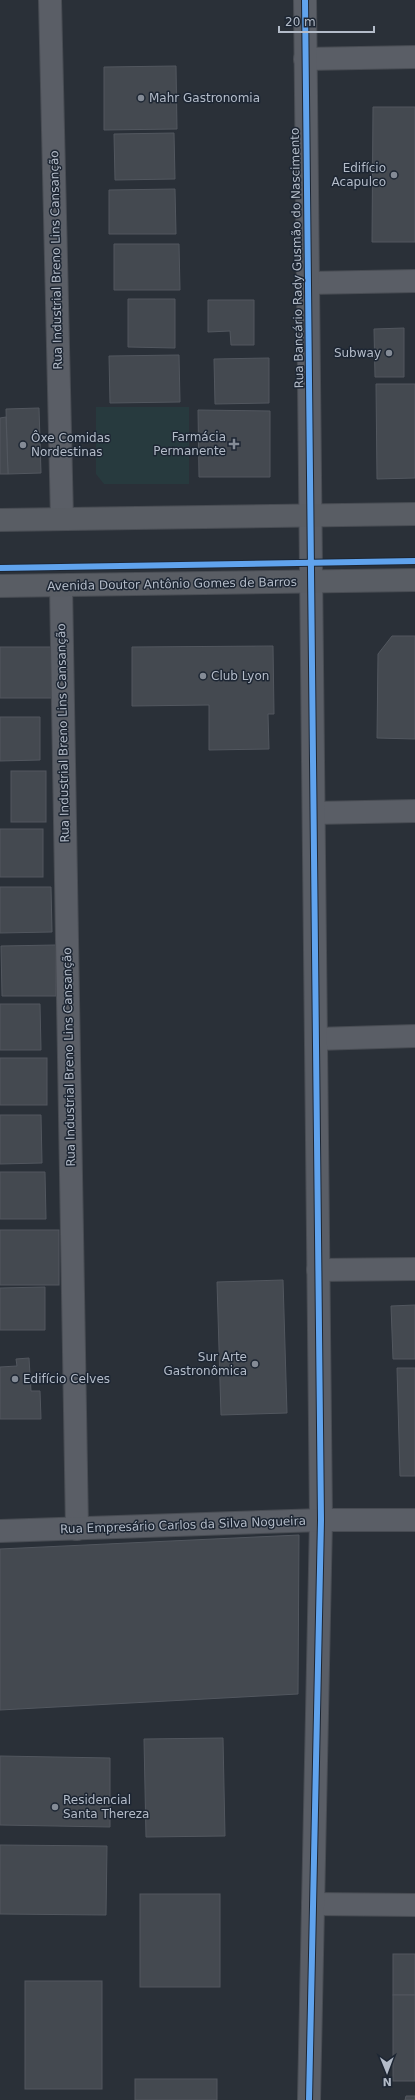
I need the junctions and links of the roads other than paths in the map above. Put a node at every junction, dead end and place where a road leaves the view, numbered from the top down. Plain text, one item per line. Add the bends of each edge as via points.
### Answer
1 (50, 0) edge
2 (305, 0) edge
3 (415, 57) edge
4 (306, 59) junction
5 (415, 281) edge
6 (308, 283) junction
7 (415, 514) edge
8 (311, 515) junction
9 (62, 519) junction
10 (0, 520) edge
11 (415, 580) edge
12 (312, 582) junction
13 (0, 586) edge
14 (61, 586) junction
15 (415, 811) edge
16 (314, 813) junction
17 (415, 1036) edge
18 (316, 1039) junction
19 (415, 1269) edge
20 (318, 1270) junction
21 (320, 1520) junction
22 (415, 1520) edge
23 (77, 1529) junction
24 (0, 1531) edge
25 (313, 1904) junction
26 (415, 1905) edge
27 (309, 2100) edge

1 - 9 street, Rua Industrial Breno Lins Cansanção
2 - 4 street, Rua Bancário Rady Gusmão do Nascimento
3 - 4 street
4 - 6 street, Rua Bancário Rady Gusmão do Nascimento
5 - 6 street
6 - 8 street, Rua Bancário Rady Gusmão do Nascimento
7 - 8 main road
8 - 9 main road
8 - 12 street, Rua Bancário Rady Gusmão do Nascimento
9 - 10 main road
11 - 12 main road, Avenida Doutor Antônio Gomes de Barros
12 - 14 main road, Avenida Doutor Antônio Gomes de Barros
12 - 16 street, Rua Bancário Rady Gusmão do Nascimento
13 - 14 main road, Avenida Doutor Antônio Gomes de Barros
14 - 23 street, Rua Industrial Breno Lins Cansanção
15 - 16 street
16 - 18 street, Rua Bancário Rady Gusmão do Nascimento
17 - 18 street
18 - 20 street, Rua Bancário Rady Gusmão do Nascimento
19 - 20 street
20 - 21 street, Rua Bancário Rady Gusmão do Nascimento
21 - 22 street, Rua Empresário Carlos da Silva Nogueira
21 - 23 street, Rua Empresário Carlos da Silva Nogueira
21 - 25 street, Rua Bancário Rady Gusmão do Nascimento
23 - 24 street, Rua Empresário Carlos da Silva Nogueira
25 - 26 street
25 - 27 street, Rua Bancário Rady Gusmão do Nascimento

